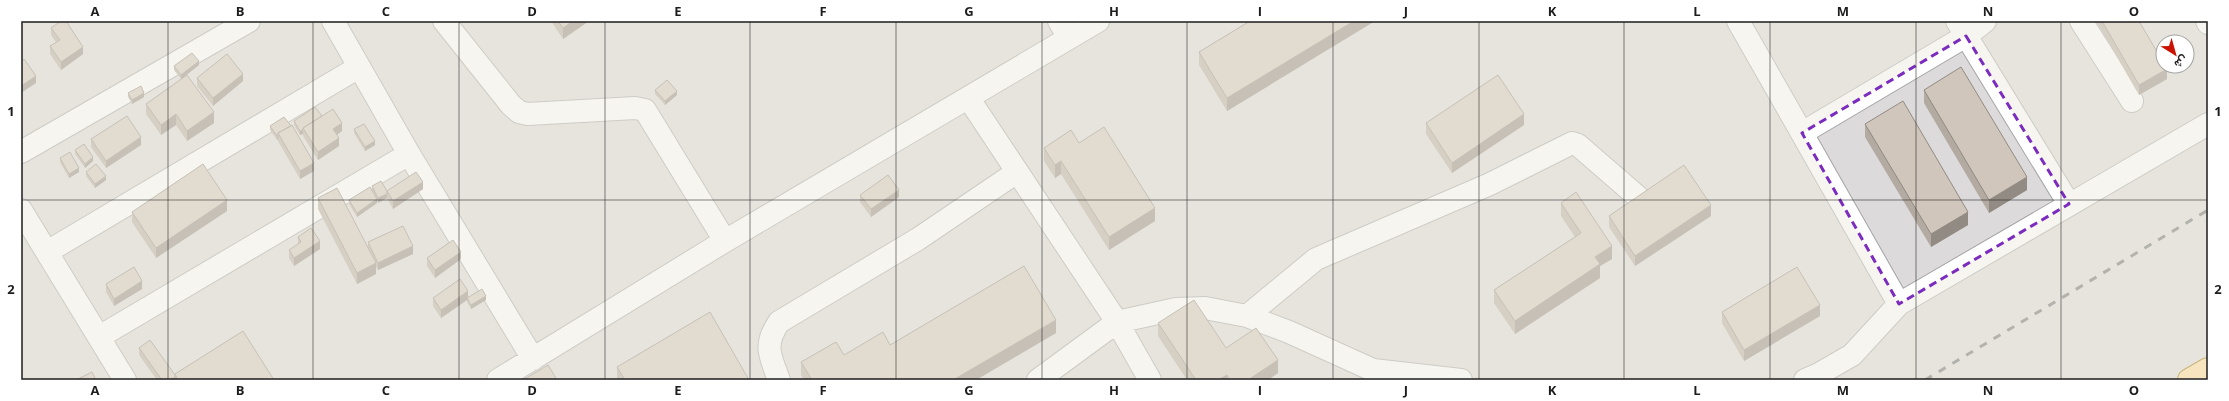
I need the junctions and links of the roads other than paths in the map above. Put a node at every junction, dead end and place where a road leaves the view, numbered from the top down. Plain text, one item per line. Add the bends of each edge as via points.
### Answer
1 (249, 21) edge
2 (333, 21) edge
3 (444, 21) edge
4 (1098, 21) edge
5 (1738, 21) edge
6 (1985, 21) edge
7 (2081, 21) edge
8 (1961, 28) edge
9 (1064, 29) edge
10 (360, 67) junction
11 (969, 99) junction
12 (2132, 101) dead end
13 (2208, 124) edge
14 (1802, 133) junction
15 (21, 152) edge
16 (409, 154) junction
17 (1017, 172) junction
18 (1638, 198) edge
19 (2069, 204) junction
20 (21, 210) edge
21 (725, 241) junction
22 (47, 252) junction
23 (1899, 304) junction
24 (1247, 316) junction
25 (1117, 322) junction
26 (99, 337) junction
27 (536, 357) junction
28 (2208, 369) edge
29 (551, 374) edge
30 (1375, 375) edge
31 (125, 380) edge
32 (498, 380) edge
33 (779, 380) edge
34 (1038, 380) edge
35 (1150, 380) edge
36 (1461, 380) edge
37 (1805, 380) edge
38 (2189, 380) edge

1 - 15 street
2 - 10 street
3 - 21 street via 519,112 635,108 645,110
4 - 9 street
5 - 14 street
6 - 8 street
7 - 12 street
8 - 14 street
8 - 19 street
9 - 11 street
10 - 16 street
10 - 22 street
11 - 17 street
11 - 21 street
13 - 19 street
14 - 23 street
16 - 26 street
16 - 27 street
17 - 25 street
17 - 33 street via 918,239 779,322 770,335 769,351
18 - 24 street via 1578,144 1572,143 1490,184 1316,259
19 - 23 street
20 - 22 street
21 - 27 street
22 - 26 street
23 - 37 street via 1852,355
24 - 25 street via 1205,308 1176,309
24 - 30 street via 1289,332
25 - 34 street
25 - 35 street
26 - 31 street
27 - 29 street
27 - 32 street
28 - 38 main road
30 - 36 street

